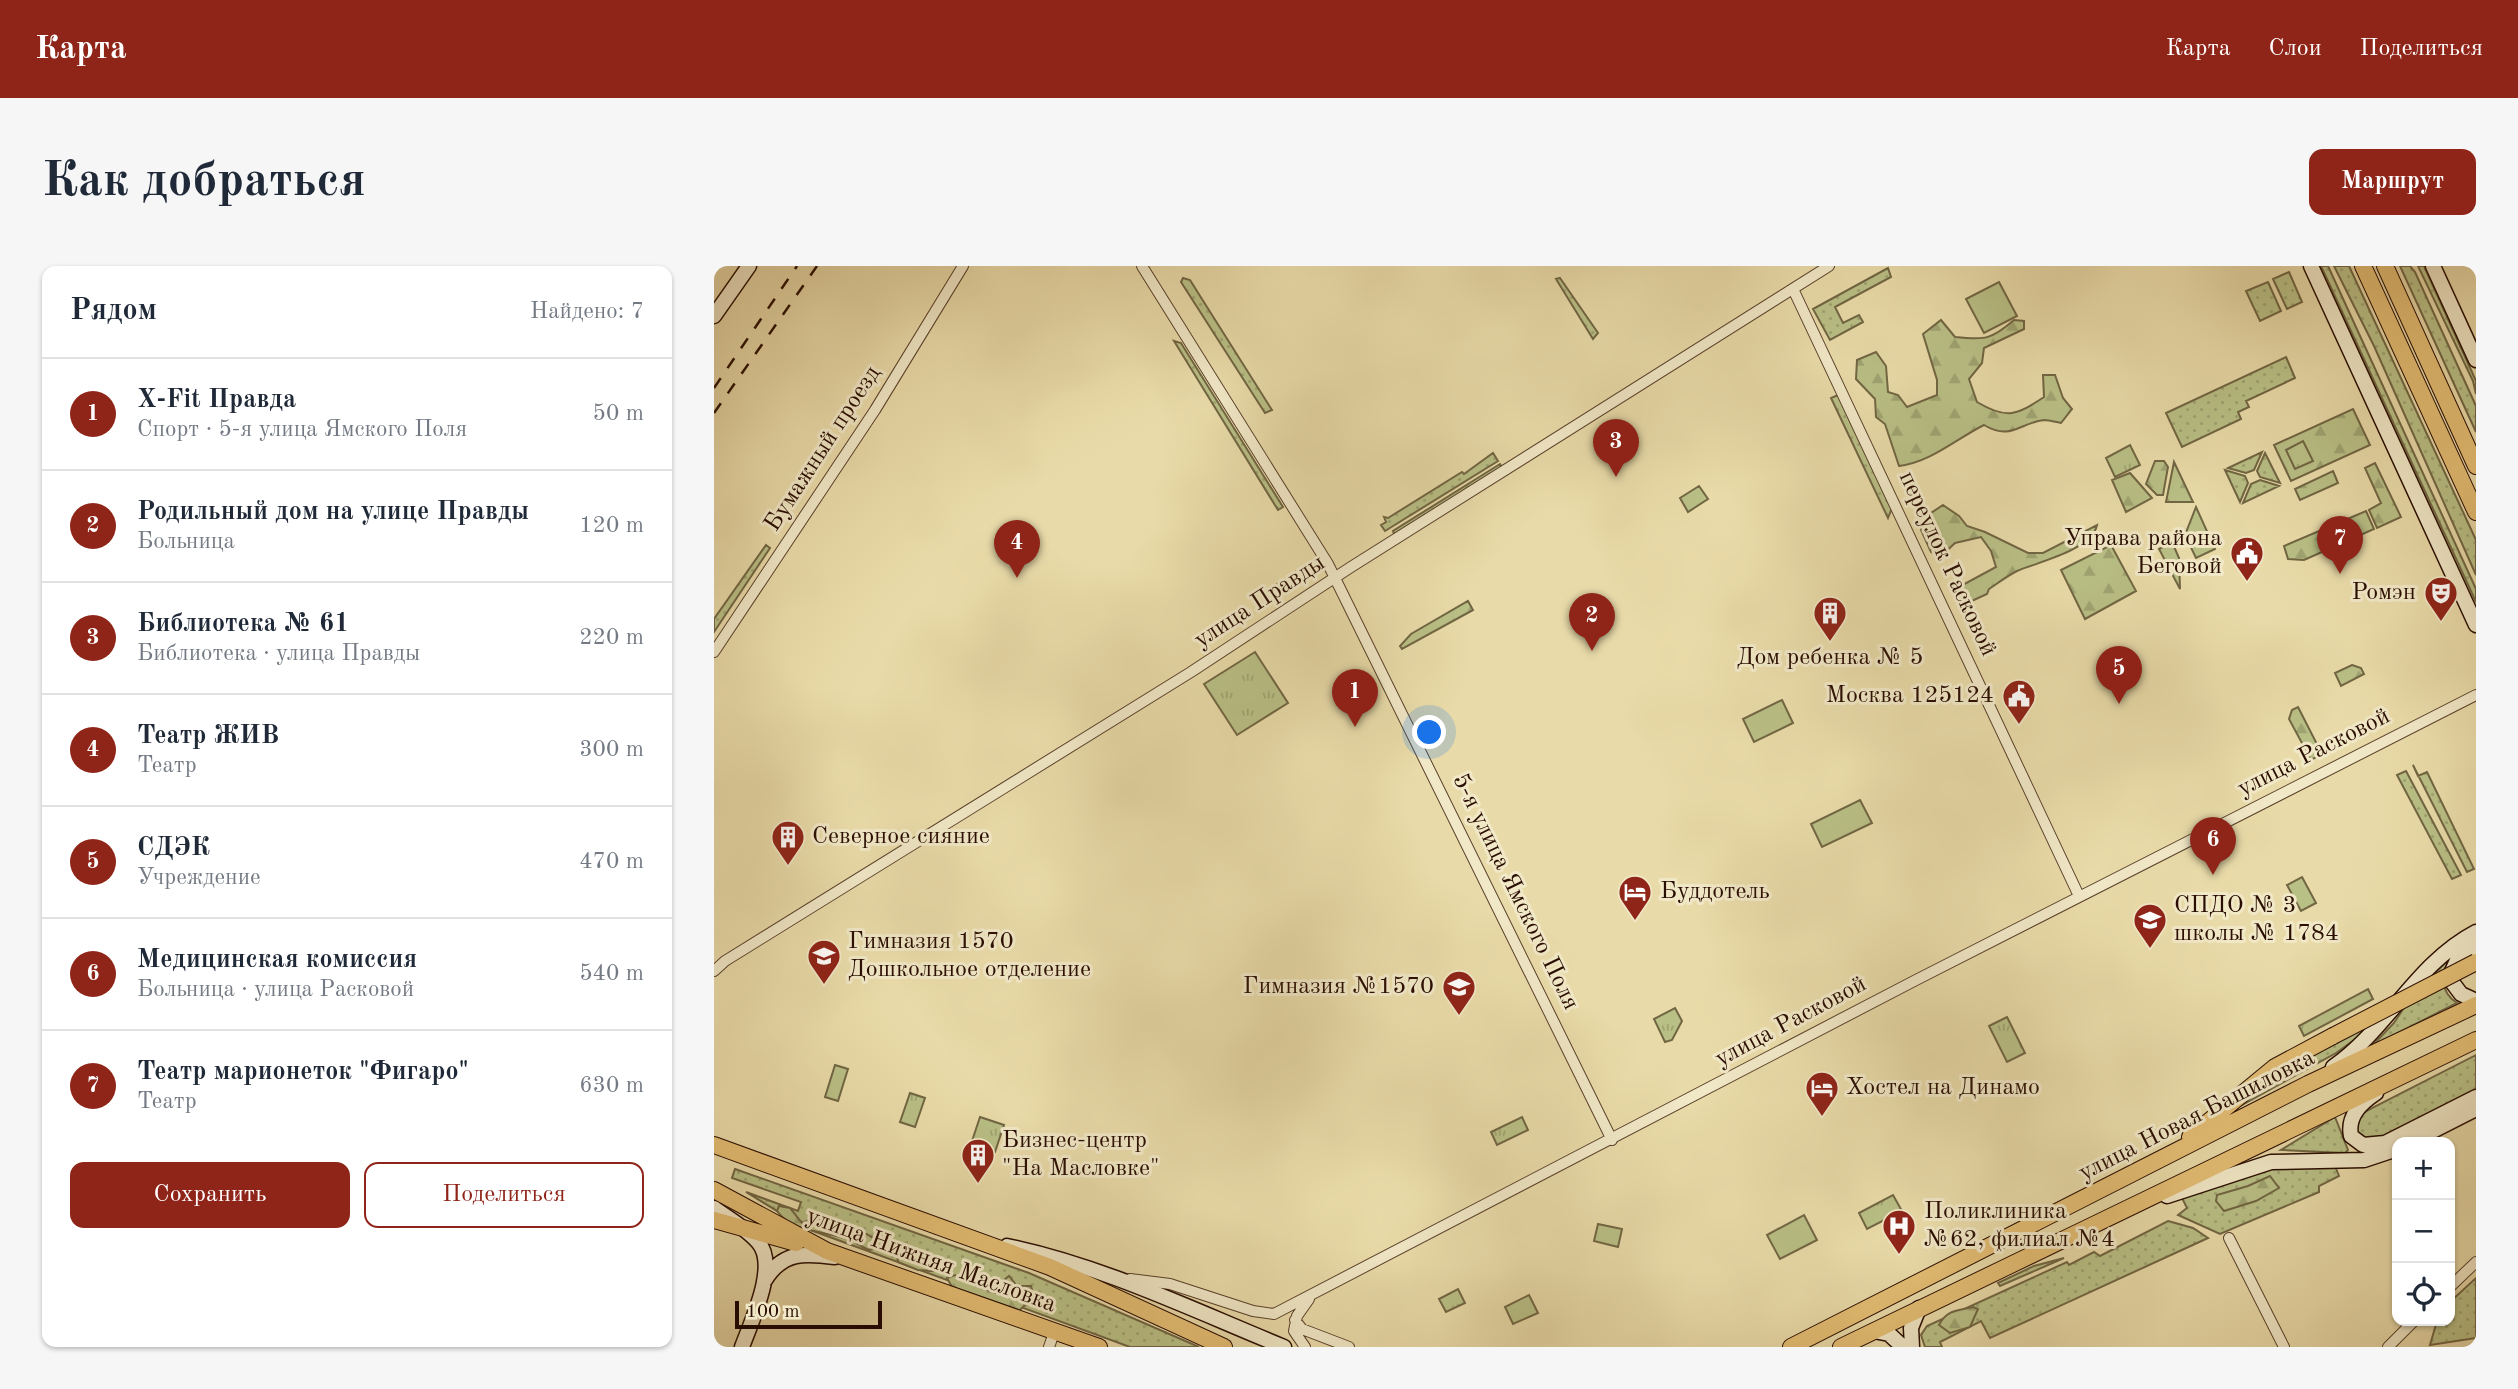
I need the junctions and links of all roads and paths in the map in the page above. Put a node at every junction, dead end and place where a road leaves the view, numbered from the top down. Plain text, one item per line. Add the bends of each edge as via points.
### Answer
1 (749, 266) edge
2 (963, 266) edge
3 (1142, 266) edge
4 (1829, 266) edge
5 (2311, 266) edge
6 (2363, 266) edge
7 (2385, 266) edge
8 (2433, 266) edge
9 (1793, 289) junction
10 (714, 316) edge
11 (2476, 360) edge
12 (2476, 466) edge
13 (2476, 512) edge
14 (1335, 579) junction
15 (2476, 625) edge
16 (714, 652) edge
17 (2476, 695) edge
18 (2079, 896) junction
19 (2476, 932) edge
20 (2476, 947) edge
21 (2476, 962) edge
22 (714, 971) edge
23 (2476, 1003) edge
24 (2476, 1040) edge
25 (2395, 1079) junction
26 (2308, 1084) junction
27 (2476, 1097) edge
28 (2476, 1109) edge
29 (714, 1135) edge
30 (2421, 1137) edge
31 (1612, 1140) junction
32 (714, 1145) edge
33 (2392, 1151) edge
34 (770, 1165) junction
35 (2141, 1171) junction
36 (714, 1191) edge
37 (714, 1208) edge
38 (2129, 1209) junction
39 (714, 1220) edge
40 (746, 1231) junction
41 (2228, 1238) dead end
42 (982, 1240) junction
43 (827, 1251) junction
44 (848, 1258) junction
45 (2476, 1262) edge
46 (1114, 1277) junction
47 (764, 1281) junction
48 (2455, 1282) edge
49 (1318, 1292) junction
50 (1919, 1308) junction
51 (1295, 1321) junction
52 (2409, 1326) edge
53 (1055, 1330) junction
54 (1874, 1331) junction
55 (742, 1347) edge
56 (1049, 1347) edge
57 (1099, 1347) edge
58 (1224, 1347) edge
59 (1284, 1347) edge
60 (1305, 1347) edge
61 (1349, 1347) edge
62 (1791, 1347) edge
63 (1841, 1347) edge
64 (1903, 1347) edge
65 (1912, 1347) edge
66 (2284, 1347) edge
67 (2388, 1347) edge

1 - 10 main road
2 - 16 street, Бумажный проезд via 881,400
3 - 14 street, 5-я улица Ямского Поля
4 - 9 street, улица Правды
5 - 15 main road
6 - 13 main road
7 - 12 main road
8 - 11 main road
9 - 14 street, улица Правды
9 - 18 street, переулок Расковой
14 - 22 street, улица Правды
14 - 31 street, 5-я улица Ямского Поля
17 - 18 street, улица Расковой
18 - 31 street, улица Расковой
19 - 26 main road via 2428,967 2370,1037
20 - 23 main road via 2458,958 2449,978 2461,994
21 - 35 main road, bridge via 2275,1067
23 - 26 main road, улица Новая Башиловка
24 - 25 main road
25 - 27 main road via 2354,1113 2349,1128 2363,1145 2385,1143
25 - 38 main road
26 - 35 main road, улица Новая Башиловка
28 - 30 main road
29 - 34 main road
31 - 49 street, улица Расковой
32 - 34 main road, улица Нижняя Масловка
33 - 38 main road via 2364,1160 2258,1164
34 - 42 main road, улица Нижняя Масловка
35 - 62 main road, улица Новая Башиловка
36 - 43 main road, улица Нижняя Масловка
37 - 40 main road
38 - 50 main road
39 - 40 main road
40 - 43 main road
40 - 47 main road via 765,1254
41 - 66 street
42 - 46 main road, улица Нижняя Масловка
42 - 58 main road, улица Нижняя Масловка via 1100,1288
43 - 44 main road, улица Нижняя Масловка
44 - 47 main road via 811,1253 789,1256 775,1265
44 - 53 main road, улица Нижняя Масловка
45 - 48 street
46 - 49 street, улица Расковой via 1170,1284 1266,1314
46 - 59 main road, улица Нижняя Масловка
47 - 55 main road
49 - 51 street
50 - 54 main road
50 - 65 main road via 1911,1328
51 - 60 street via 1296,1338
51 - 61 street via 1302,1329
52 - 67 street
53 - 56 street
53 - 57 main road, улица Нижняя Масловка
54 - 63 main road
54 - 64 main road via 1889,1335

